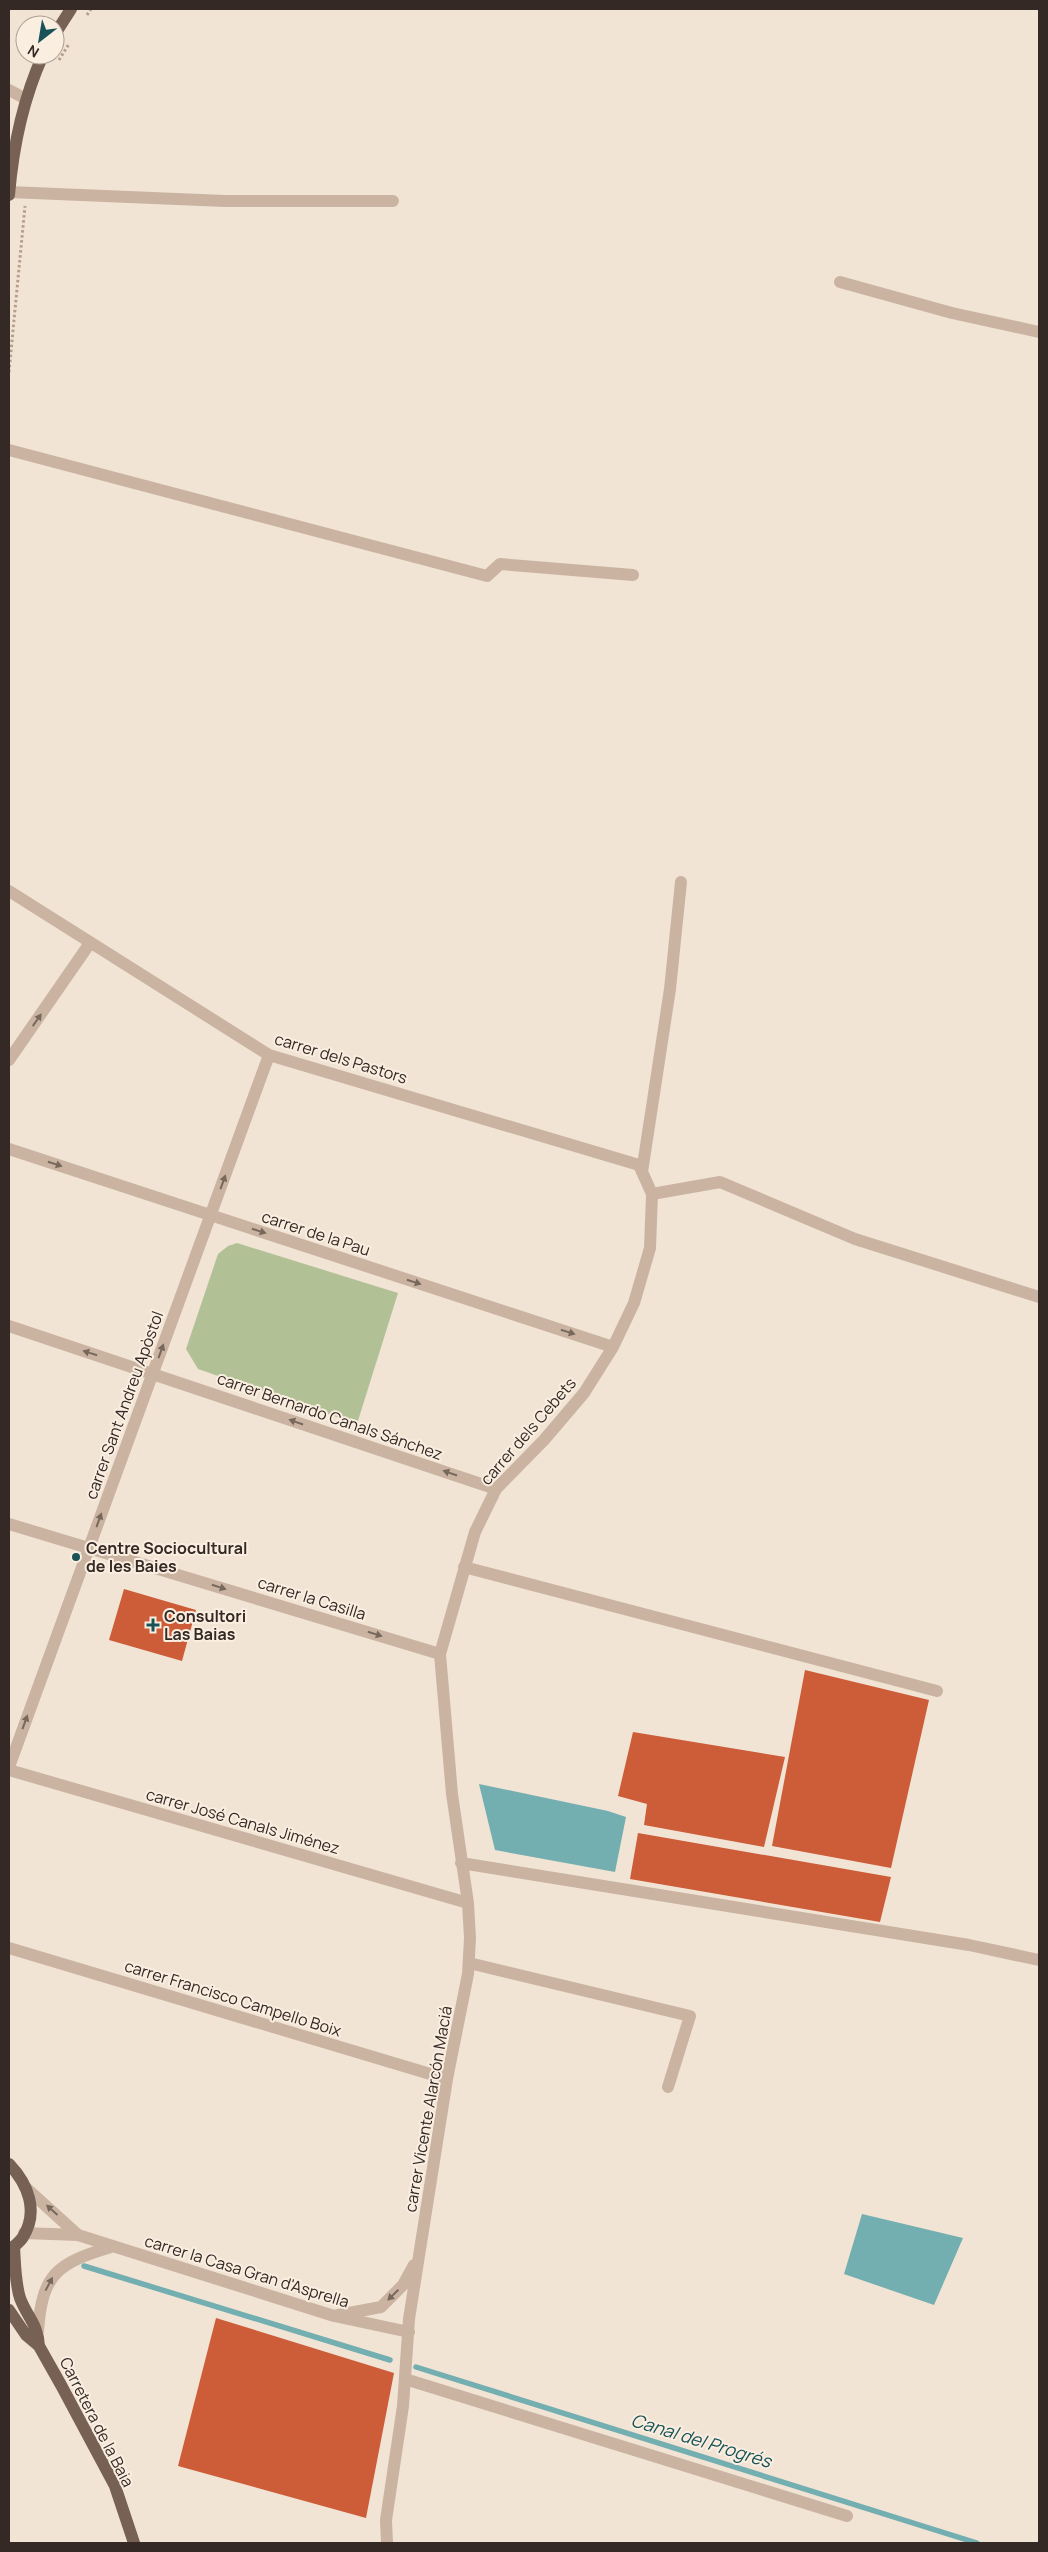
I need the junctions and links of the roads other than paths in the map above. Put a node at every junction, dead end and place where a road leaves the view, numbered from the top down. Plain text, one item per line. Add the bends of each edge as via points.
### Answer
1 (39, 65) edge
2 (9, 90) edge
3 (26, 99) junction
4 (9, 193) edge
5 (393, 201) dead end
6 (840, 282) dead end
7 (1039, 332) edge
8 (9, 450) edge
9 (633, 575) dead end
10 (681, 882) dead end
11 (9, 891) edge
12 (90, 943) junction
13 (269, 1055) junction
14 (9, 1060) edge
15 (9, 1149) edge
16 (640, 1168) junction
17 (652, 1194) junction
18 (210, 1215) junction
19 (1039, 1297) edge
20 (9, 1326) edge
21 (613, 1347) junction
22 (153, 1373) junction
23 (496, 1489) junction
24 (9, 1524) edge
25 (89, 1548) junction
26 (464, 1566) junction
27 (440, 1654) junction
28 (937, 1690) dead end
29 (9, 1769) edge
30 (461, 1863) junction
31 (468, 1903) junction
32 (9, 1948) edge
33 (1039, 1960) edge
34 (468, 1962) junction
35 (447, 2080) junction
36 (668, 2087) dead end
37 (9, 2164) edge
38 (25, 2187) junction
39 (24, 2233) junction
40 (78, 2235) junction
41 (111, 2247) junction
42 (11, 2249) edge
43 (420, 2255) junction
44 (9, 2310) edge
45 (334, 2316) junction
46 (409, 2326) junction
47 (38, 2331) junction
48 (39, 2346) junction
49 (405, 2379) junction
50 (847, 2516) dead end
51 (134, 2543) edge
52 (387, 2543) edge

1 - 3 main road
2 - 3 street
3 - 4 main road
4 - 5 street via 225,201
6 - 7 street via 952,313
8 - 9 street via 486,576 500,564
10 - 16 street via 670,989
11 - 12 street, carrer dels Pastors
12 - 13 street, carrer dels Pastors
14 -> 12 street
13 - 16 street, carrer dels Pastors
18 -> 13 street, carrer Sant Andreu Apòstol
15 -> 18 street, carrer de la Pau
16 - 17 street, carrer dels Cebets
17 - 19 street via 720,1182 855,1239
17 - 21 street, carrer dels Cebets via 650,1248 634,1302
18 -> 21 street, carrer de la Pau
22 -> 18 street, carrer Sant Andreu Apòstol
22 -> 20 street, carrer Bernardo Canals Sánchez
21 - 23 street, carrer dels Cebets via 584,1393
23 -> 22 street, carrer Bernardo Canals Sánchez
25 -> 22 street, carrer Sant Andreu Apòstol
23 - 26 street, carrer dels Cebets via 475,1532
24 - 25 street, carrer la Casilla
25 -> 27 street, carrer la Casilla
29 -> 25 street, carrer Sant Andreu Apòstol
26 - 27 street, carrer dels Cebets
26 - 28 street via 522,1584
27 - 30 street, carrer dels Cebets
29 - 31 street, carrer José Canals Jiménez
30 - 31 street, carrer dels Cebets
30 - 33 street via 969,1945
31 - 34 street, carrer Vicente Alarcón Maciá
32 - 35 street, carrer Francisco Campello Boix
34 - 35 street, carrer Vicente Alarcón Maciá
34 - 36 street via 690,2016
35 - 43 street, carrer Vicente Alarcón Maciá
37 - 38 main road via 22,2178
38 - 39 main road via 31,2205
40 -> 38 street, carrer la Casa Gran d'Asprella
39 - 40 street, carrer la Casa Gran d'Asprella
39 - 42 main road
40 - 41 street, carrer la Casa Gran d'Asprella
41 - 45 street, carrer la Casa Gran d'Asprella
47 -> 41 street via 40,2308 48,2282 75,2258
42 - 47 main road, Carretera de la Baia via 21,2299
43 -> 45 street via 403,2285 381,2307
43 - 46 street, carrer Vicente Alarcón Maciá
44 - 48 main road, Carretera de la Baia via 26,2336
45 - 46 street, carrer la Casa Gran d'Asprella
46 - 49 street, carrer Vicente Alarcón Maciá
47 - 48 main road, Carretera de la Baia
48 - 51 main road, Carretera de la Baia via 115,2486
49 - 50 street
49 - 52 street, carrer Vicente Alarcón Maciá via 386,2520

